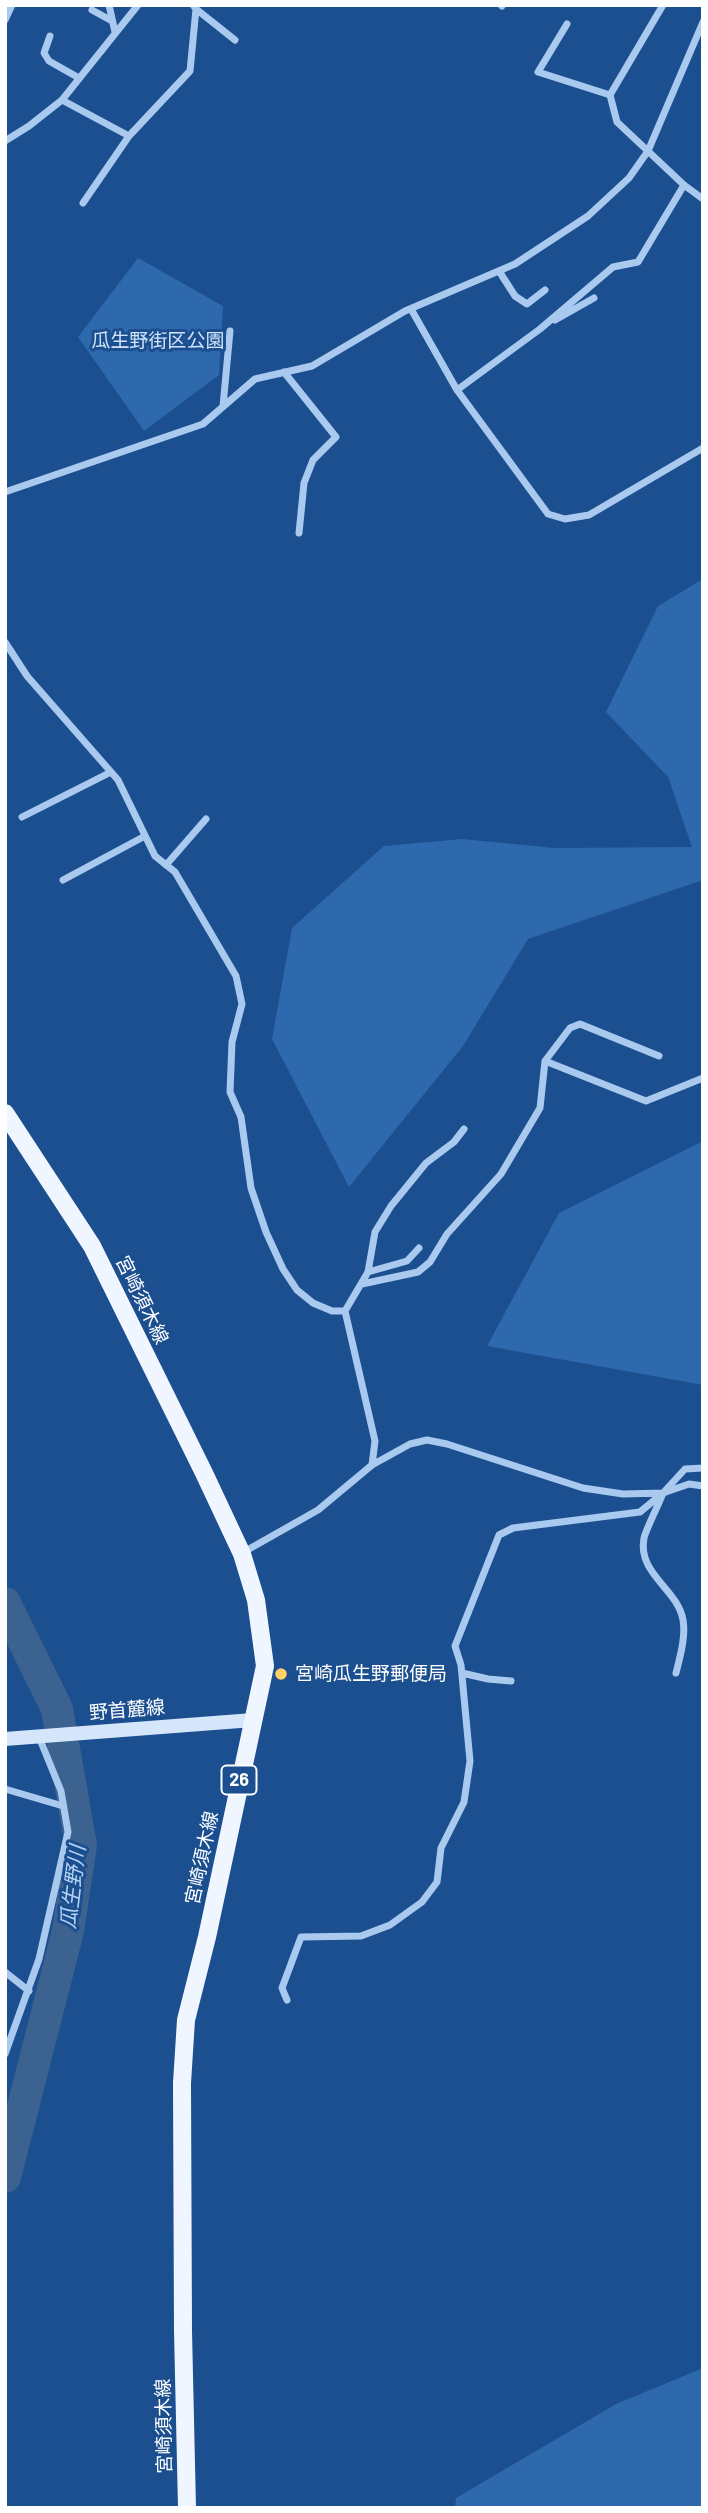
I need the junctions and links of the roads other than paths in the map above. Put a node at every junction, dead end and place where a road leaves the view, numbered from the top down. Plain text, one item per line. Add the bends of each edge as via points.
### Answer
1 (12, 5) edge
2 (109, 5) edge
3 (138, 5) edge
4 (663, 5) edge
5 (195, 7) edge
6 (92, 9) dead end
7 (5, 20) edge
8 (113, 21) junction
9 (703, 22) edge
10 (567, 24) dead end
11 (115, 32) junction
12 (50, 36) dead end
13 (235, 40) dead end
14 (79, 78) junction
15 (610, 95) junction
16 (62, 100) junction
17 (129, 136) junction
18 (5, 141) edge
19 (648, 151) junction
20 (684, 185) junction
21 (703, 199) edge
22 (83, 203) dead end
23 (499, 271) junction
24 (545, 290) dead end
25 (594, 298) dead end
26 (411, 309) junction
27 (540, 330) junction
28 (230, 331) dead end
29 (284, 373) junction
30 (457, 390) junction
31 (223, 407) junction
32 (703, 448) edge
33 (5, 492) edge
34 (299, 533) dead end
35 (5, 642) edge
36 (111, 772) junction
37 (22, 817) dead end
38 (206, 819) dead end
39 (145, 836) junction
40 (166, 865) junction
41 (63, 880) dead end
42 (659, 1056) dead end
43 (545, 1061) junction
44 (703, 1078) edge
45 (5, 1113) edge
46 (464, 1129) dead end
47 (419, 1248) dead end
48 (368, 1272) junction
49 (362, 1283) junction
50 (345, 1311) junction
51 (372, 1465) junction
52 (703, 1468) edge
53 (703, 1486) edge
54 (663, 1493) junction
55 (242, 1554) junction
56 (462, 1673) junction
57 (676, 1673) dead end
58 (510, 1681) dead end
59 (253, 1720) junction
60 (45, 1737) junction
61 (5, 1740) edge
62 (5, 1789) edge
63 (63, 1806) junction
64 (5, 1972) edge
65 (29, 1991) junction
66 (287, 2000) dead end
67 (5, 2054) edge
68 (187, 2508) edge

1 - 7 street
2 - 8 street
3 - 11 street
4 - 15 street
5 - 13 street
5 - 17 street via 190,71
6 - 8 street
8 - 11 street
9 - 19 street
10 - 15 street via 538,72
11 - 14 street
12 - 14 street via 44,53 49,61
14 - 16 street
15 - 19 street via 617,122
16 - 17 street
16 - 18 street
17 - 22 street
19 - 20 street
19 - 23 street via 629,178 588,216
20 - 21 street
20 - 27 street via 638,261 614,267
23 - 24 street via 515,296 527,304
23 - 26 street
25 - 27 street
26 - 29 street via 312,366
26 - 30 street
27 - 30 street
28 - 31 street
29 - 31 street via 255,379
29 - 34 street via 336,437 313,460 304,483
30 - 32 street via 548,514 565,519 589,515
31 - 33 street via 203,424
35 - 36 street via 27,676
36 - 37 street
36 - 39 street
38 - 40 street
39 - 40 street via 155,856
39 - 41 street
40 - 50 street via 175,872 236,976 242,1004 232,1042 230,1093 241,1118 251,1188 266,1232 297,1290 313,1303
42 - 43 street via 580,1024 570,1028
43 - 44 street via 646,1101
43 - 49 street via 540,1108 501,1174 447,1234 430,1262 418,1272
45 - 55 main road, 宮崎須木線 / 26 via 92,1246
46 - 48 street via 426,1163 391,1206 375,1233
47 - 48 street via 407,1261
48 - 49 street
49 - 50 street
50 - 51 street via 375,1441
51 - 54 street via 427,1440 583,1488
51 - 55 street via 317,1510
52 - 54 street via 685,1469
53 - 54 street via 689,1484
54 - 56 street via 640,1512 513,1528 499,1535 455,1646
54 - 57 street via 644,1538 646,1559 655,1578 673,1598 683,1619
55 - 59 main road, 宮崎須木線 / 26 via 256,1600 265,1666
56 - 58 street
56 - 66 street via 470,1761 464,1802 440,1848 437,1882 422,1902 390,1925 361,1936 301,1937 282,1988
59 - 60 main road, 野首麓線
59 - 68 main road, 宮崎須木線 / 26 via 186,2020 181,2083
60 - 61 main road, 野首麓線
60 - 63 street
62 - 63 street
63 - 65 street via 68,1832
64 - 65 street
65 - 67 street

